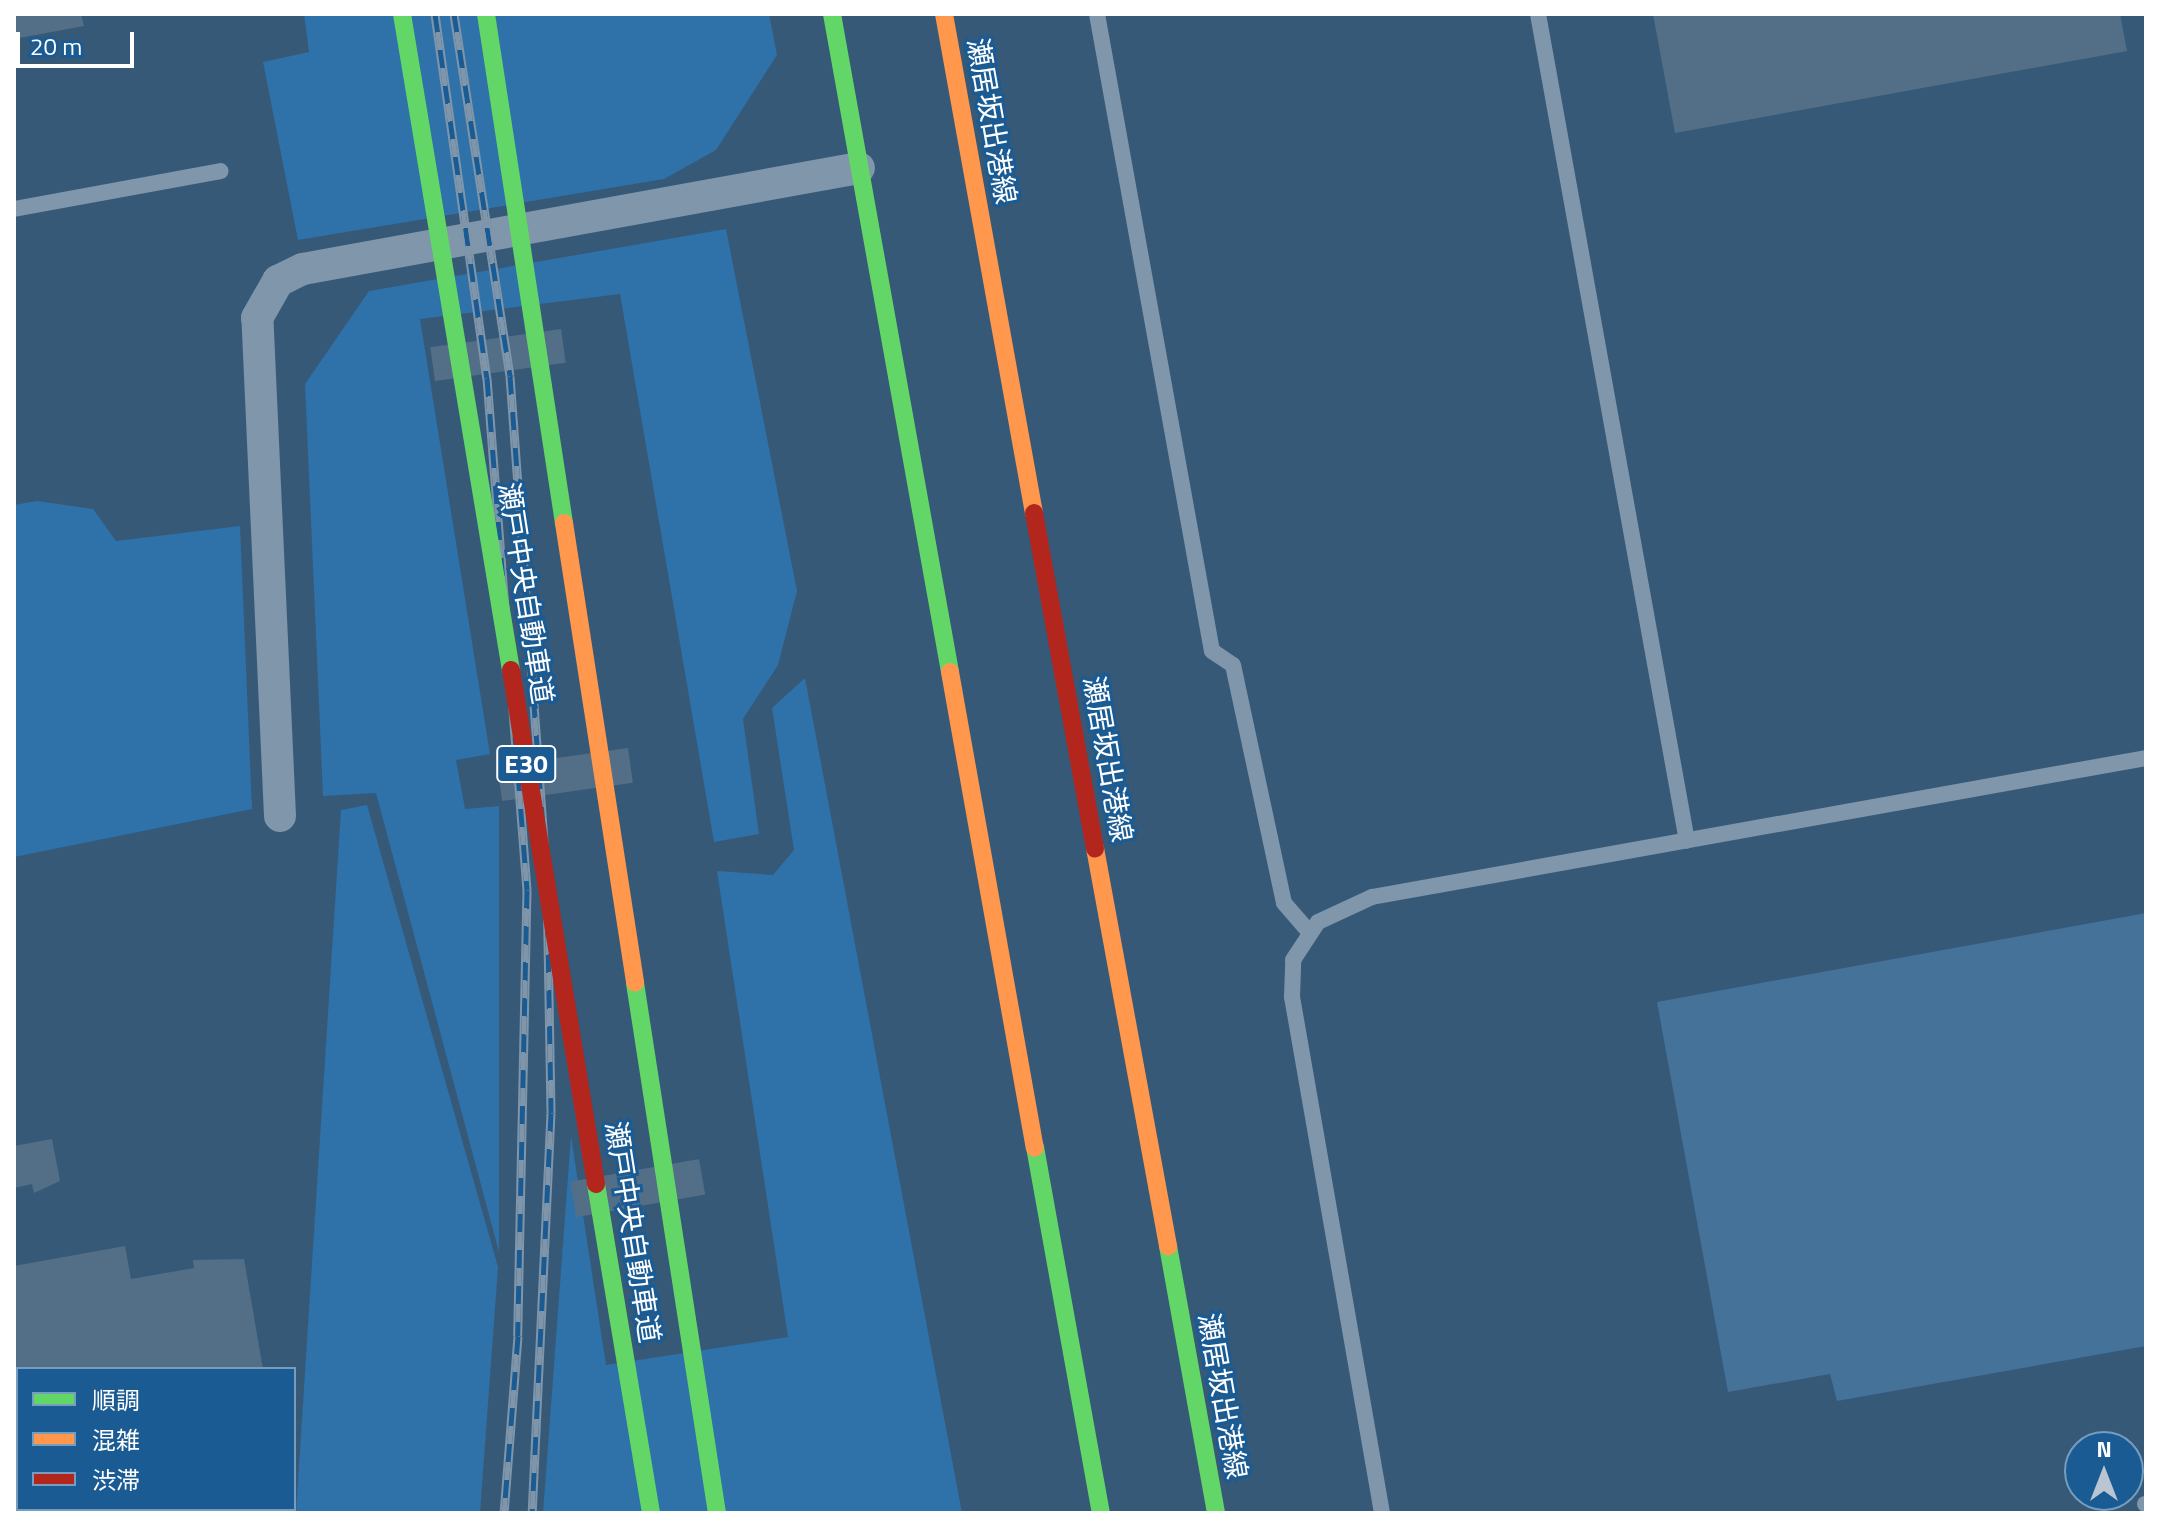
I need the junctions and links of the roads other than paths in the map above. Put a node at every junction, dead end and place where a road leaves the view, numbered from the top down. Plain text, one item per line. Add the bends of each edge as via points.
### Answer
1 (402, 14) edge
2 (486, 14) edge
3 (832, 14) edge
4 (944, 14) edge
5 (1097, 14) edge
6 (1538, 14) edge
7 (859, 168) junction
8 (221, 171) dead end
9 (14, 209) edge
10 (2146, 758) edge
11 (280, 816) dead end
12 (1687, 841) junction
13 (1309, 932) junction
14 (651, 1513) edge
15 (717, 1513) edge
16 (1101, 1513) edge
17 (1216, 1513) edge
18 (1382, 1513) edge

1 - 14 main road, 瀬戸中央自動車道 / E30, bridge
2 - 15 main road, 瀬戸中央自動車道, bridge
3 - 7 main road
4 - 17 main road, 瀬居坂出港線
5 - 13 lane via 1212,651 1233,665 1284,903
6 - 12 lane
7 - 11 street via 303,269 278,281 257,318
7 - 16 main road
8 - 9 lane
10 - 12 lane
12 - 13 lane via 1372,897 1345,906
13 - 18 lane via 1293,960 1292,997

